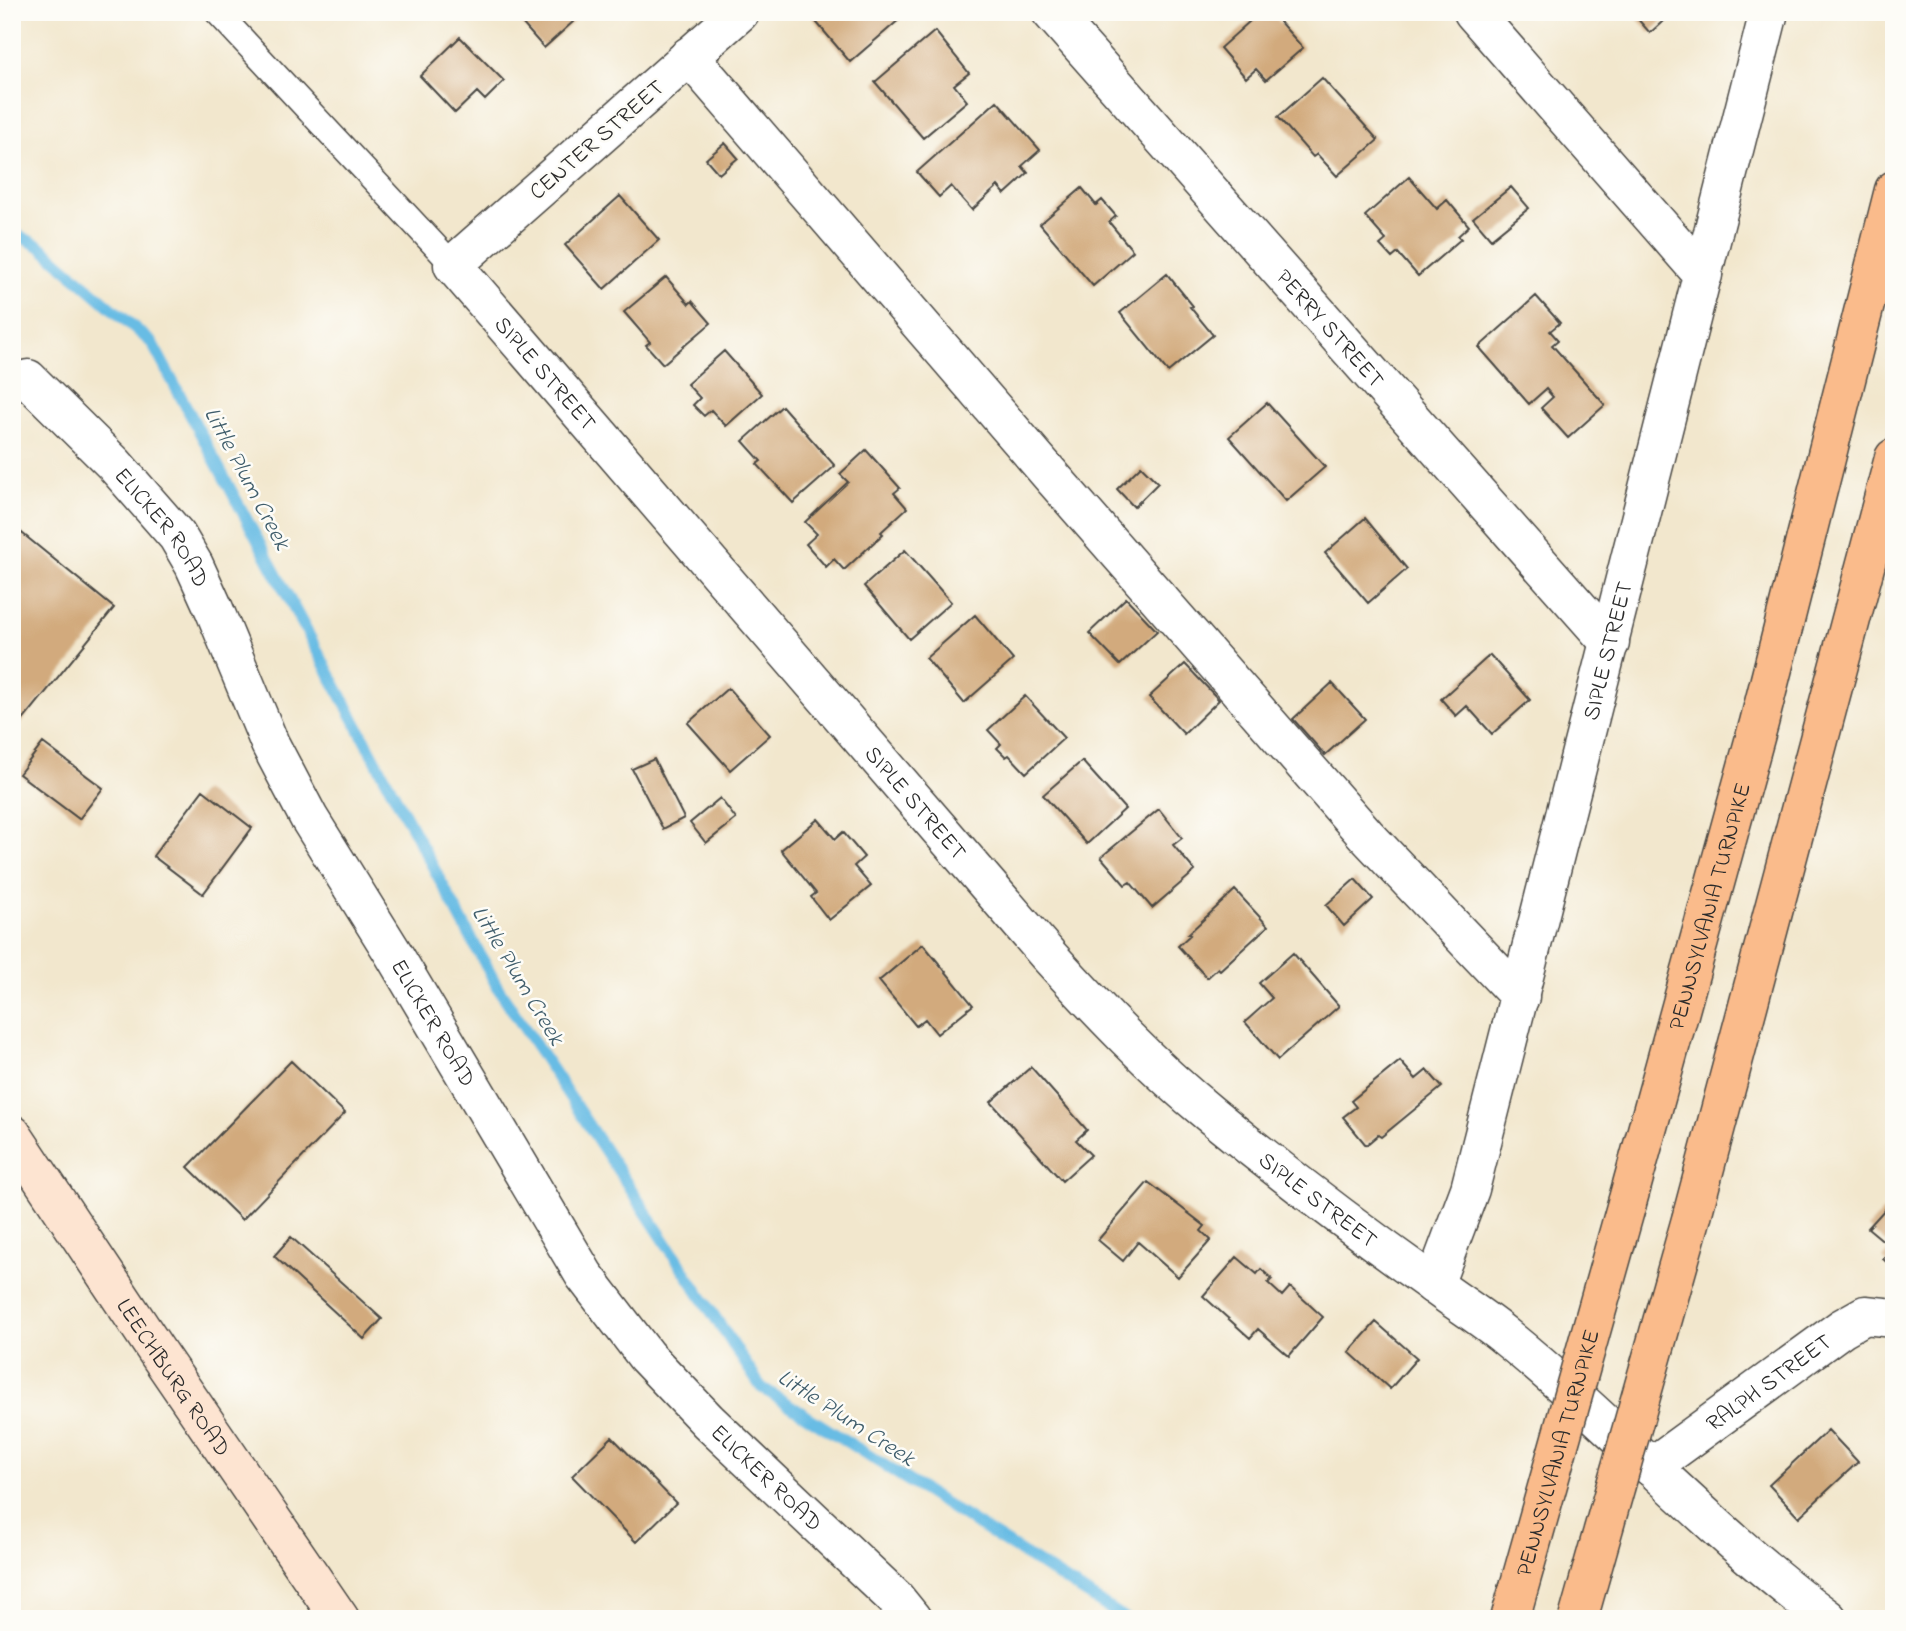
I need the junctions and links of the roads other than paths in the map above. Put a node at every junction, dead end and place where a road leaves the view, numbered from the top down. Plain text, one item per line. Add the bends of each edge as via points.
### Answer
1 (217, 12) edge
2 (740, 12) edge
3 (1051, 12) edge
4 (1473, 12) edge
5 (1769, 12) edge
6 (689, 56) junction
7 (1894, 190) edge
8 (453, 265) junction
9 (1703, 275) junction
10 (20, 386) edge
11 (1894, 458) edge
12 (1610, 643) junction
13 (1520, 997) junction
14 (12, 1134) edge
15 (1434, 1285) junction
16 (1894, 1318) edge
17 (1651, 1467) junction
18 (340, 1619) edge
19 (912, 1619) edge
20 (1510, 1619) edge
21 (1578, 1619) edge
22 (1828, 1619) edge

1 - 8 lane
2 - 6 street, CENTER STREET
3 - 12 street, PERRY STREET
4 - 9 street
5 - 9 street, SIPLE STREET
6 - 8 street, CENTER STREET
6 - 13 street via 1357,825
7 - 20 highway, PENNSYLVANIA TURNPIKE, bridge via 1759,723
8 - 15 street, SIPLE STREET via 1100,1012 1209,1114
9 - 12 street, SIPLE STREET
10 - 19 street, ELICKER ROAD via 114,464 177,536 209,598 270,744 309,818 584,1275 646,1356
11 - 21 highway, bridge via 1692,1216
12 - 13 street, SIPLE STREET
13 - 15 street, SIPLE STREET via 1470,1189
14 - 18 street, LEECHBURG ROAD
15 - 17 street, SIPLE STREET via 1483,1318 1589,1406
16 - 17 street, RALPH STREET via 1865,1315 1842,1328
17 - 22 street, SIPLE STREET via 1734,1544

